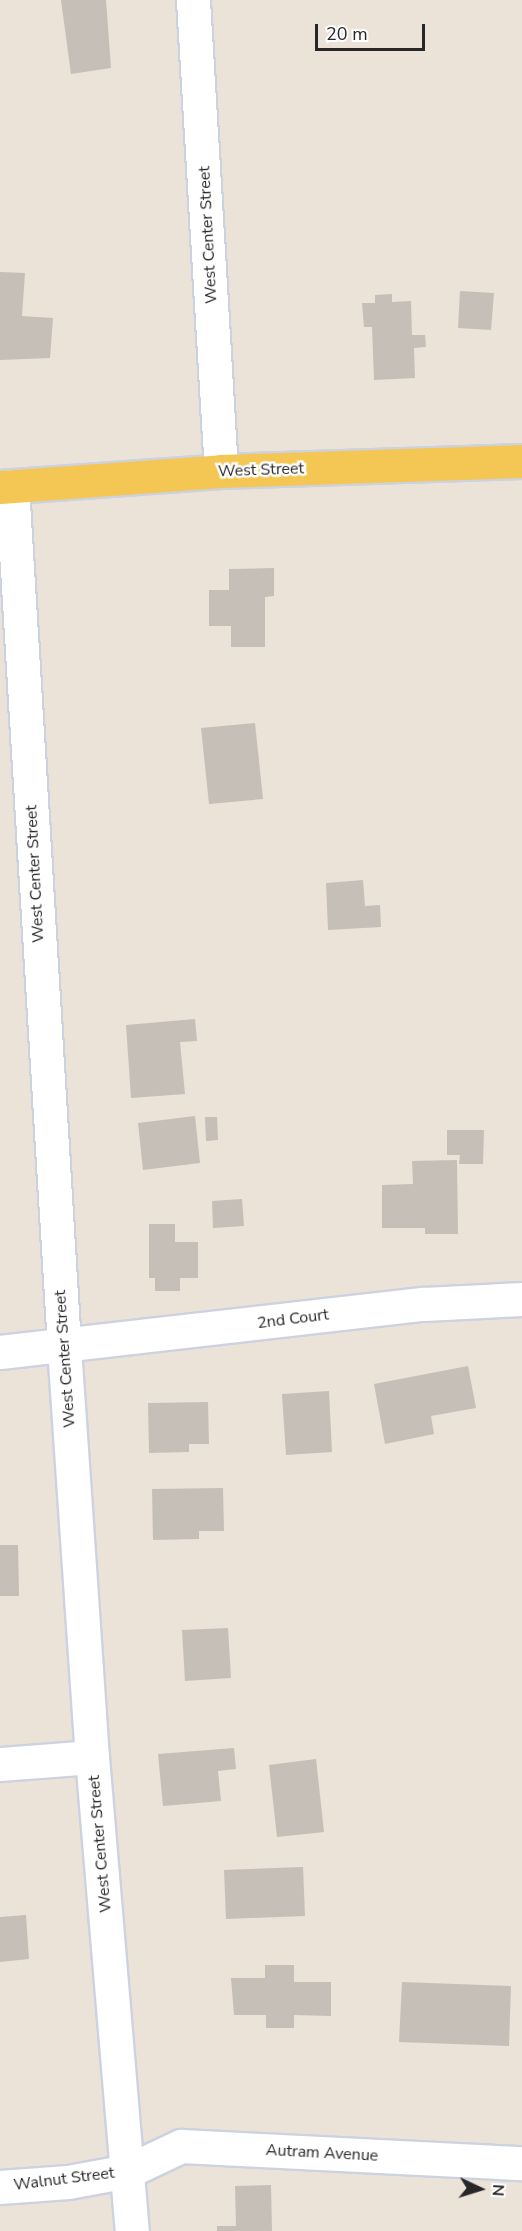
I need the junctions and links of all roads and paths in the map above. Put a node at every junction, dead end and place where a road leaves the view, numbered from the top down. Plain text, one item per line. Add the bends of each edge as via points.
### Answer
1 (193, 0) edge
2 (522, 461) edge
3 (221, 471) junction
4 (6, 486) edge
5 (522, 1299) edge
6 (64, 1347) junction
7 (0, 1352) edge
8 (92, 1756) junction
9 (0, 1764) edge
10 (522, 2163) edge
11 (128, 2171) junction
12 (0, 2187) edge
13 (132, 2231) edge

1 - 3 street, West Center Street
2 - 3 main road, West Street
3 - 4 main road, West Street
4 - 6 street, West Center Street
5 - 6 street, 2nd Court via 424,1304
6 - 7 street, 2nd Court
6 - 8 street, West Center Street
8 - 9 street
8 - 11 street, West Center Street
10 - 11 street, Autram Avenue via 181,2146
11 - 12 street, Walnut Street via 68,2182
11 - 13 street, West Center Street

